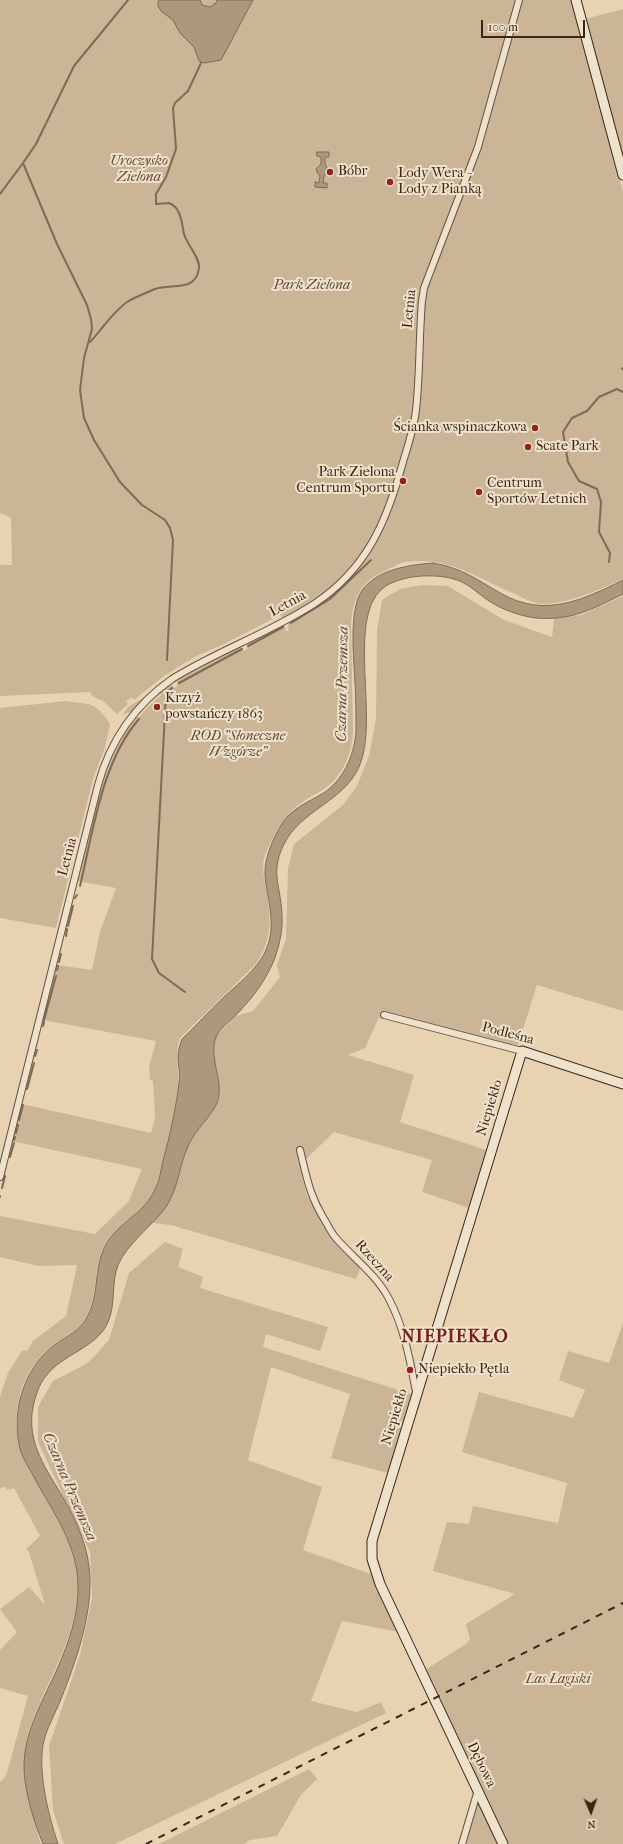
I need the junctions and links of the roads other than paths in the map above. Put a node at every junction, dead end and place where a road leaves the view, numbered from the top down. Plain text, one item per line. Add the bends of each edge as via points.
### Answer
1 (519, 0) edge
2 (576, 0) edge
3 (623, 175) edge
4 (384, 1015) dead end
5 (522, 1052) junction
6 (623, 1084) edge
7 (300, 1150) dead end
8 (0, 1177) edge
9 (417, 1395) junction
10 (412, 1651) joint
11 (478, 1790) junction
12 (462, 1844) edge
13 (504, 1844) edge

1 - 8 street, Letnia via 478,147 424,288 414,420 387,515 360,561 332,591 300,612 172,679 140,707 116,738 96,792
2 - 3 street
4 - 5 street, Podleśna
5 - 6 street, Podleśna
5 - 9 street, Niepiekło
7 - 9 street, Rzeczna via 309,1189 329,1228 366,1267 396,1312
9 - 10 street, Niepiekło via 371,1547 378,1580
10 - 11 street, Dębowa
11 - 12 street
11 - 13 street, Dębowa

